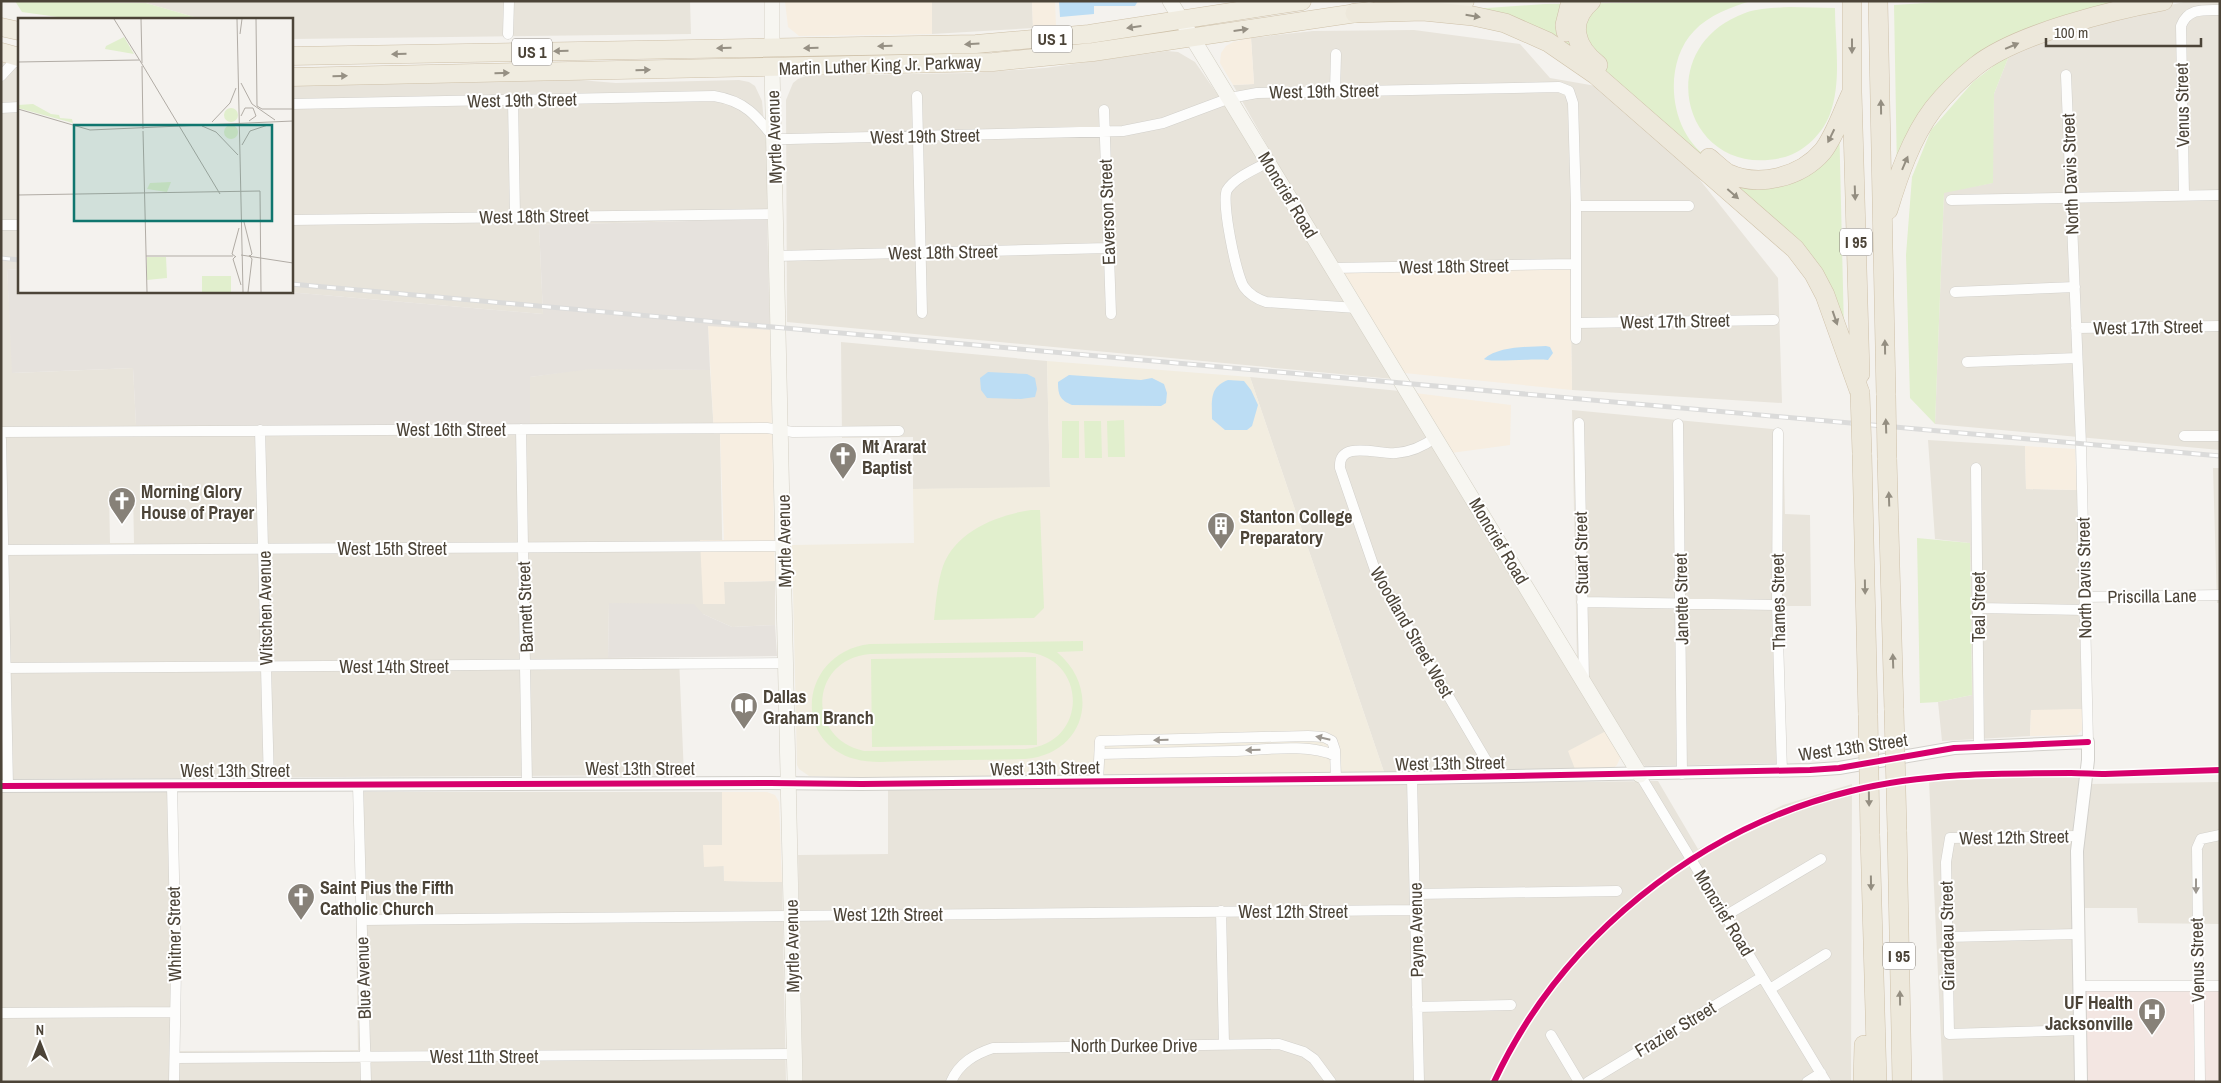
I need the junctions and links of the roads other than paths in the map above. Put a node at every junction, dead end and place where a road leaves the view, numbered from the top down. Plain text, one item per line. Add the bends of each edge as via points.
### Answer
1 (509, 1) edge
2 (772, 1) edge
3 (1170, 1) edge
4 (1302, 1) edge
5 (1465, 1) edge
6 (1571, 1) edge
7 (1591, 1) edge
8 (1852, 1) edge
9 (1878, 1) edge
10 (2163, 1) edge
11 (2220, 10) edge
12 (1354, 13) junction
13 (1182, 20) junction
14 (1, 26) edge
15 (18, 31) edge
16 (508, 34) dead end
17 (1192, 37) junction
18 (18, 43) edge
19 (1, 45) edge
20 (772, 48) junction
21 (1, 52) edge
22 (1336, 54) dead end
23 (292, 56) edge
24 (1570, 56) junction
25 (18, 58) edge
26 (18, 59) edge
27 (772, 68) junction
28 (2066, 75) dead end
29 (1, 76) edge
30 (292, 77) edge
31 (1335, 91) junction
32 (1852, 92) junction
33 (917, 96) dead end
34 (1230, 98) junction
35 (513, 100) junction
36 (292, 104) edge
37 (18, 107) edge
38 (1, 108) edge
39 (1104, 110) dead end
40 (1104, 132) junction
41 (918, 136) junction
42 (775, 139) junction
43 (1268, 162) junction
44 (2220, 195) edge
45 (2184, 196) junction
46 (2071, 198) junction
47 (1951, 200) dead end
48 (1576, 206) junction
49 (1689, 206) dead end
50 (777, 214) junction
51 (516, 216) junction
52 (292, 220) edge
53 (1, 225) edge
54 (18, 225) edge
55 (1883, 226) junction
56 (1108, 248) junction
57 (920, 253) junction
58 (777, 256) junction
59 (1576, 264) junction
60 (1332, 268) junction
61 (2075, 287) junction
62 (1955, 292) dead end
63 (1357, 308) junction
64 (922, 314) dead end
65 (1111, 314) dead end
66 (1774, 320) dead end
67 (1577, 322) junction
68 (2220, 326) edge
69 (2076, 328) junction
70 (1576, 339) dead end
71 (2077, 358) junction
72 (1967, 362) dead end
73 (1860, 393) junction
74 (1579, 423) dead end
75 (1678, 424) dead end
76 (521, 429) junction
77 (260, 430) junction
78 (782, 431) junction
79 (1, 432) edge
80 (899, 432) dead end
81 (1778, 433) dead end
82 (2184, 436) dead end
83 (2220, 436) edge
84 (1436, 437) junction
85 (1, 439) edge
86 (1976, 468) dead end
87 (784, 546) junction
88 (523, 547) junction
89 (264, 548) junction
90 (3, 550) edge
91 (2220, 595) edge
92 (2084, 597) junction
93 (1582, 602) junction
94 (1681, 603) junction
95 (1777, 605) junction
96 (1978, 608) junction
97 (2085, 610) junction
98 (787, 663) junction
99 (526, 665) junction
100 (266, 666) junction
101 (4, 668) edge
102 (1584, 682) junction
103 (2088, 742) junction
104 (1979, 747) junction
105 (1100, 754) junction
106 (1335, 756) junction
107 (1782, 771) junction
108 (1682, 774) junction
109 (1640, 775) junction
110 (1496, 777) junction
111 (1412, 778) junction
112 (1336, 779) junction
113 (1098, 782) junction
114 (788, 783) junction
115 (527, 784) junction
116 (358, 785) junction
117 (5, 786) edge
118 (172, 786) junction
119 (268, 786) junction
120 (2220, 835) edge
121 (2078, 836) junction
122 (1950, 838) joint
123 (1821, 859) dead end
124 (1617, 891) dead end
125 (1415, 894) junction
126 (1415, 910) junction
127 (1221, 911) junction
128 (792, 916) junction
129 (1725, 916) junction
130 (362, 920) junction
131 (2078, 934) junction
132 (1947, 937) junction
133 (1826, 954) dead end
134 (1873, 964) junction
135 (1762, 977) junction
136 (2079, 986) junction
137 (2197, 986) junction
138 (2220, 986) edge
139 (1770, 989) junction
140 (1511, 1005) dead end
141 (1417, 1007) junction
142 (174, 1012) junction
143 (1, 1013) edge
144 (1900, 1030) junction
145 (2080, 1030) junction
146 (1551, 1035) dead end
147 (1224, 1044) junction
148 (794, 1054) junction
149 (365, 1057) junction
150 (174, 1058) junction
151 (1823, 1078) edge
152 (174, 1082) edge
153 (366, 1082) edge
154 (795, 1082) edge
155 (952, 1082) edge
156 (1332, 1082) edge
157 (1418, 1082) edge
158 (1579, 1082) edge
159 (1588, 1082) edge
160 (1807, 1082) edge
161 (1863, 1082) edge
162 (1876, 1082) edge
163 (1902, 1082) edge
164 (1912, 1082) edge
165 (2081, 1082) edge
166 (2200, 1082) edge

1 - 16 street
2 - 20 main road, Myrtle Avenue
3 - 13 main road, Moncrief Road
4 - 13 highway, Martin Luther King Jr. Parkway / US 1
5 - 12 highway, Martin Luther King Jr. Parkway / US 1
6 - 24 highway via 1565,25
32 -> 7 highway via 1824,149 1806,165 1793,173 1767,179 1726,172 1590,60 1581,47 1576,23 1579,14
8 -> 32 highway, I 95
55 -> 9 highway, I 95
55 -> 10 highway via 1914,143 1933,110 1977,66 2000,51 2061,27
11 - 45 street, Venus Street via 2198,10 2186,16 2181,26
17 -> 12 highway, Martin Luther King Jr. Parkway / US 1
12 -> 24 highway via 1441,12 1489,19 1518,28
13 - 17 main road, Moncrief Road
13 -> 20 highway, Martin Luther King Jr. Parkway / US 1 via 1014,42
14 - 15 highway
17 - 27 highway, Martin Luther King Jr. Parkway / US 1 via 1030,59
17 - 34 main road, Moncrief Road
18 - 19 highway
20 -> 23 highway, Martin Luther King Jr. Parkway / US 1
20 - 27 street, Myrtle Avenue
21 - 25 highway
22 - 31 street
24 -> 73 highway via 1596,75 1795,249 1826,295
26 - 29 street
30 -> 27 highway, Martin Luther King Jr. Parkway / US 1
27 - 42 main road, Myrtle Avenue
28 - 46 street, North Davis Street
31 - 34 street, West 19th Street via 1257,92
31 - 48 street, West 19th Street via 1552,87 1569,91 1573,103
32 -> 73 highway, I 95
33 - 41 street
34 - 40 street, West 19th Street via 1163,123
34 - 43 main road, Moncrief Road
35 - 36 street, West 19th Street
35 - 42 street, West 19th Street via 728,98 750,110
35 - 51 street
37 - 38 street
39 - 40 street, Eaverson Street
40 - 41 street, West 19th Street
40 - 56 street, Eaverson Street
41 - 42 street, West 19th Street
41 - 57 street
42 - 50 main road, Myrtle Avenue
43 - 60 main road, Moncrief Road
43 - 63 street via 1232,184 1225,195 1227,221 1244,287 1266,302
44 - 45 street
45 - 46 street
46 - 47 street
46 - 61 street, North Davis Street
48 - 49 street
48 - 59 street
50 - 51 street, West 18th Street
50 - 58 main road, Myrtle Avenue
51 - 52 street, West 18th Street
53 - 54 street
144 -> 55 highway, I 95, bridge
56 - 57 street, West 18th Street
56 - 65 street, Eaverson Street
57 - 58 street, West 18th Street
57 - 64 street
58 - 78 main road, Myrtle Avenue
59 - 60 street, West 18th Street
59 - 67 street
60 - 63 main road, Moncrief Road
61 - 62 street
61 - 69 street, North Davis Street
63 - 84 main road, Moncrief Road
66 - 67 street, West 17th Street
67 - 70 street
68 - 69 street, West 17th Street
69 - 71 street, North Davis Street
71 - 72 street, West 17th Street
71 - 92 street, North Davis Street
73 -> 134 highway, I 95, bridge
74 - 93 street, Stuart Street
75 - 94 street, Janette Street
76 - 77 street, West 16th Street
76 - 78 street, West 16th Street via 767,428
76 - 88 street, Barnett Street
77 - 79 street, West 16th Street
77 - 89 street, Witschen Avenue
78 - 80 street, West 16th Street
78 - 87 main road, Myrtle Avenue
81 - 95 street, Thames Street
82 - 83 street
84 - 102 main road, Moncrief Road
84 - 110 street, Woodland Street West via 1405,452 1352,450 1345,453 1340,468 1376,573
85 - 90 street
86 - 96 street, Teal Street
87 - 88 street, West 15th Street
87 - 98 main road, Myrtle Avenue
88 - 89 street, West 15th Street
88 - 99 street, Barnett Street
89 - 90 street, West 15th Street
89 - 100 street, Witschen Avenue
90 - 101 street
91 - 92 street, Priscilla Lane
92 - 97 street, North Davis Street
93 - 94 street
93 - 102 street, Stuart Street
94 - 95 street
94 - 108 street, Janette Street
95 - 107 street, Thames Street
96 - 97 street
96 - 104 street, Teal Street
97 - 103 street, North Davis Street
98 - 99 street, West 14th Street
98 - 114 main road, Myrtle Avenue
99 - 100 street, West 14th Street
99 - 115 street, Barnett Street
100 - 101 street, West 14th Street
100 - 119 street, Witschen Avenue
101 - 117 street
102 - 109 main road, Moncrief Road
103 - 104 street, West 13th Street
103 - 121 street, North Davis Street
104 - 107 street, West 13th Street via 1928,752 1839,768
106 -> 105 street via 1328,752 1275,749
106 -> 105 street via 1332,741 1308,736 1100,741
105 - 113 street
106 - 112 street
107 - 108 street, West 13th Street
108 - 109 street, West 13th Street
109 - 110 street, West 13th Street
109 - 129 street, Moncrief Road
110 - 111 street, West 13th Street
111 - 112 street, West 13th Street
111 - 125 street, Payne Avenue
112 - 113 street, West 13th Street
113 - 114 street, West 13th Street
114 - 115 street, West 13th Street
114 - 128 main road, Myrtle Avenue
115 - 116 street, West 13th Street
116 - 119 street, West 13th Street
116 - 130 street, Blue Avenue
117 - 118 street, West 13th Street
118 - 119 street, West 13th Street
118 - 142 street, Whitner Street
120 -> 137 street, Venus Street via 2201,839 2197,848
121 - 122 street, West 12th Street
121 - 131 street, North Davis Street
122 - 132 street, Girardeau Street via 1946,862
123 - 129 street
124 - 125 street
125 - 126 street, Payne Avenue
126 - 127 street, West 12th Street
126 - 141 street, Payne Avenue
127 - 128 street, West 12th Street
127 - 147 street
128 - 130 street, West 12th Street
128 - 148 main road, Myrtle Avenue
129 - 135 street, Moncrief Road
130 - 149 street, Blue Avenue
131 - 132 street
131 - 136 street, North Davis Street
132 - 145 street, Girardeau Street via 1949,1034
133 - 139 street
134 - 161 highway via 1864,1034
134 - 162 highway, I 95
135 - 139 street, Moncrief Road
135 - 159 street, Frazier Street
136 - 137 street
136 - 145 street, North Davis Street
137 - 138 street
137 - 166 street, Venus Street
139 - 151 street, Moncrief Road
140 - 141 street
141 - 157 street, Payne Avenue
142 - 143 street
142 - 150 street, Whitner Street
144 - 163 highway, I 95
144 - 164 highway via 1912,1064
145 - 165 street, North Davis Street
146 - 158 street
147 - 155 street, North Durkee Drive via 1007,1046 980,1052 959,1070
147 - 156 street, North Durkee Drive via 1279,1044 1304,1052 1314,1059
148 - 149 street, West 11th Street
148 - 154 main road, Myrtle Avenue
149 - 150 street, West 11th Street
149 - 153 street, Blue Avenue
150 - 152 street, Whitner Street
151 - 160 street

